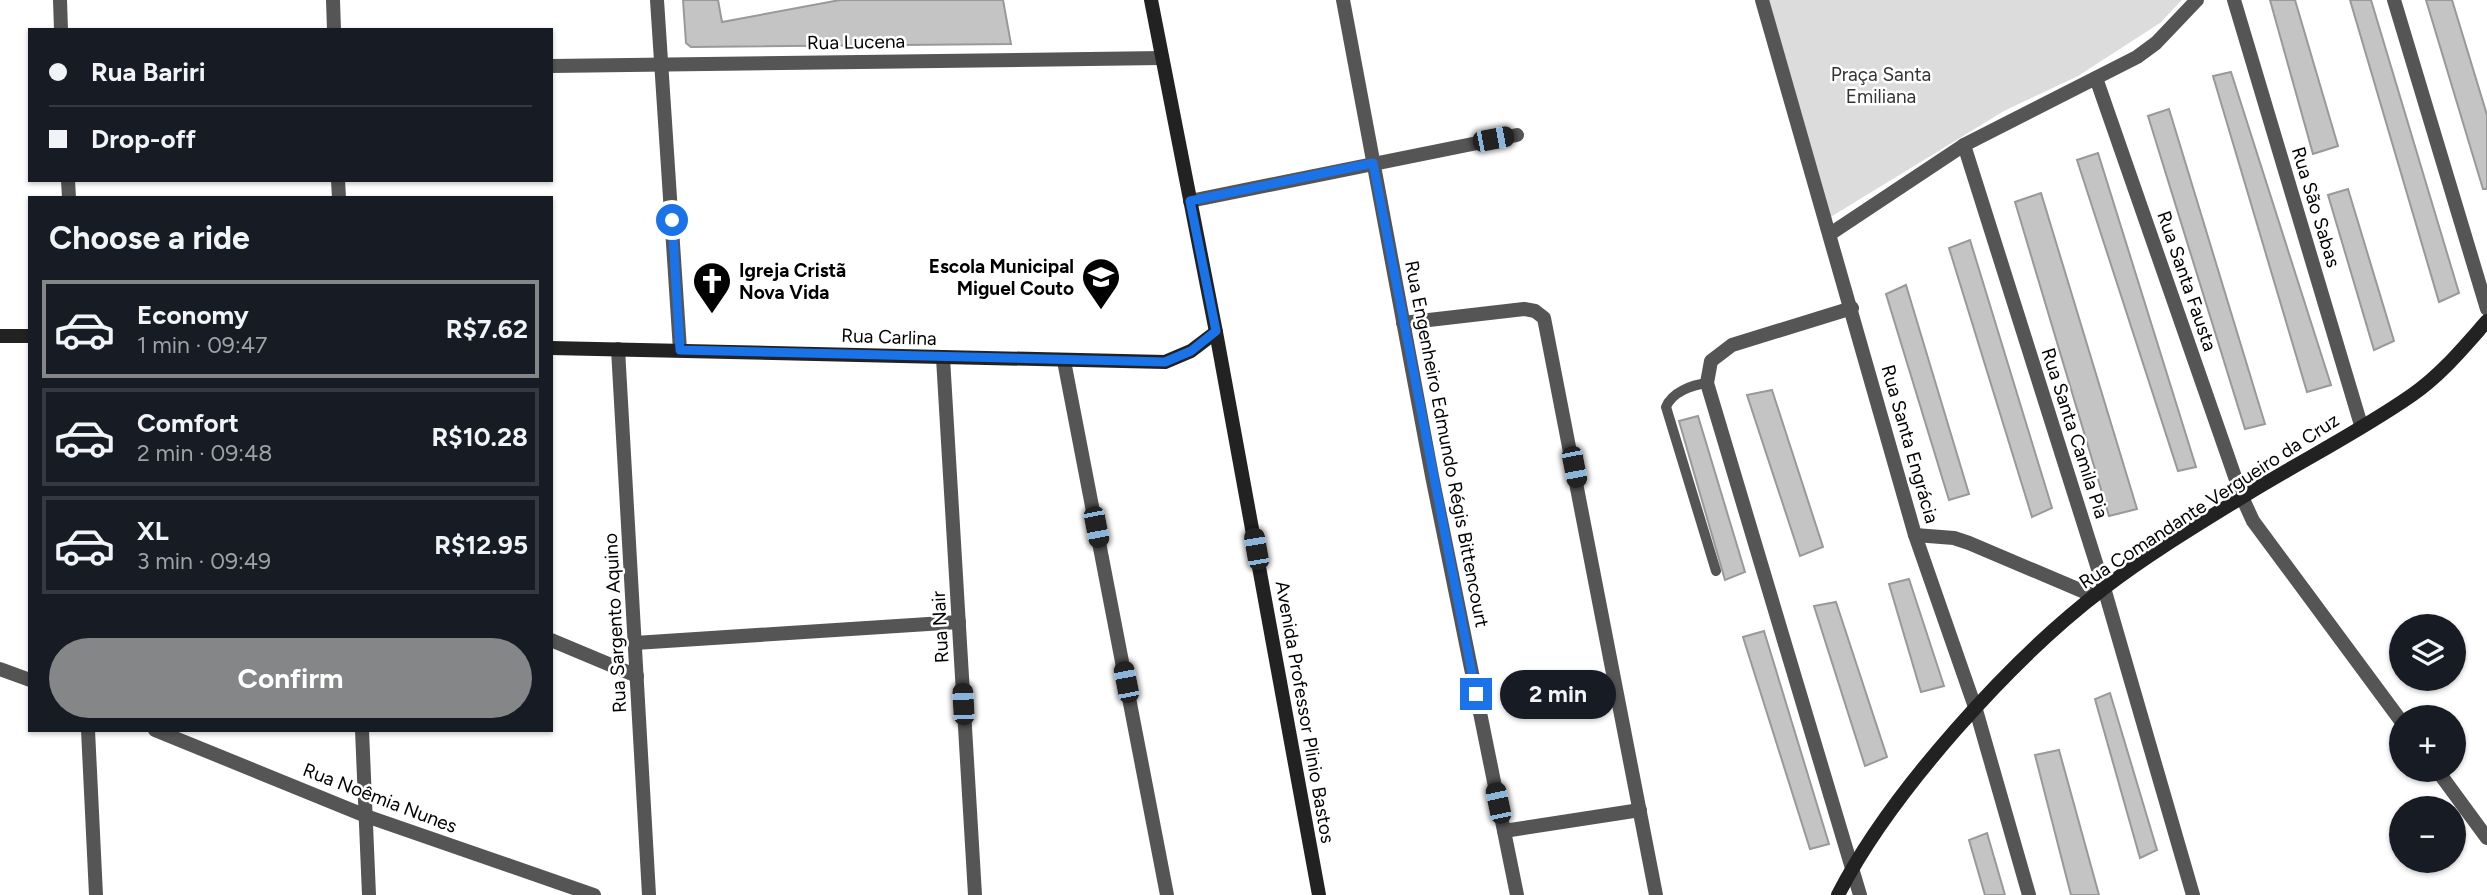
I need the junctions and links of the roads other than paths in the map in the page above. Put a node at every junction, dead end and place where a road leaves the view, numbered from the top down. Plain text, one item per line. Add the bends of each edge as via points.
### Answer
1 (60, 0) edge
2 (333, 0) edge
3 (657, 0) edge
4 (1151, 0) edge
5 (1343, 0) edge
6 (1762, 0) edge
7 (2197, 0) edge
8 (2234, 0) edge
9 (2395, 0) edge
10 (61, 28) edge
11 (334, 28) edge
12 (1162, 58) junction
13 (662, 64) junction
14 (553, 66) edge
15 (2096, 78) junction
16 (1517, 135) dead end
17 (1964, 145) junction
18 (1373, 163) junction
19 (1190, 201) junction
20 (1830, 234) junction
21 (1852, 308) junction
22 (2487, 309) edge
23 (2487, 321) edge
24 (1403, 323) junction
25 (1216, 331) junction
26 (0, 336) edge
27 (28, 336) edge
28 (553, 348) edge
29 (618, 349) junction
30 (680, 350) junction
31 (943, 358) junction
32 (1064, 361) junction
33 (1707, 383) junction
34 (2361, 425) junction
35 (2242, 497) junction
36 (1915, 535) junction
37 (1716, 571) dead end
38 (2099, 592) junction
39 (959, 622) junction
40 (553, 641) edge
41 (635, 643) junction
42 (0, 668) edge
43 (637, 676) junction
44 (28, 679) edge
45 (2389, 705) edge
46 (1976, 710) junction
47 (88, 732) edge
48 (160, 732) edge
49 (362, 732) edge
50 (2446, 782) edge
51 (1640, 810) junction
52 (366, 816) junction
53 (1504, 831) junction
54 (2487, 838) edge
55 (1851, 868) junction
56 (96, 895) edge
57 (369, 895) edge
58 (594, 895) edge
59 (649, 895) edge
60 (975, 895) edge
61 (1167, 895) edge
62 (1319, 895) edge
63 (1517, 895) edge
64 (1656, 895) edge
65 (1838, 895) edge
66 (1860, 895) edge
67 (2029, 895) edge
68 (2193, 895) edge

1 - 10 street
2 - 11 street
3 - 13 street
4 - 12 street, Avenida Professor Plinio Bastos
5 - 18 street, Rua Engenheiro Edmundo Régis Bittencourt
6 - 20 street, Rua Santa Engrácia
7 - 15 street via 2156,43
8 - 34 street, Rua São Sabas
9 - 22 street
12 - 13 street, Rua Lucena
12 - 19 street, Avenida Professor Plinio Bastos
13 - 14 street, Rua Lucena
13 - 30 street
15 - 17 street
15 - 35 street, Rua Santa Fausta
16 - 18 street
17 - 20 street
17 - 38 street, Rua Santa Camila Pia
18 - 19 street
18 - 24 street, Rua Engenheiro Edmundo Régis Bittencourt
19 - 25 street, Avenida Professor Plinio Bastos
20 - 21 street, Rua Santa Engrácia
21 - 33 street via 1732,345 1712,362
21 - 36 street, Rua Santa Engrácia
23 - 34 street, Rua Comandante Vergueiro da Cruz via 2454,360 2412,394
24 - 51 street via 1524,309 1544,318
24 - 53 street, Rua Engenheiro Edmundo Régis Bittencourt
25 - 32 street, Rua Carlina via 1191,351 1165,362
25 - 62 street, Avenida Professor Plinio Bastos
26 - 27 street
28 - 29 street, Rua Carlina
29 - 30 street, Rua Carlina
29 - 41 street, Rua Sargento Aquino
30 - 31 street, Rua Carlina
31 - 32 street, Rua Carlina
31 - 39 street, Rua Nair
32 - 61 street
33 - 37 lane via 1675,395 1666,407
33 - 55 street
34 - 35 street, Rua Comandante Vergueiro da Cruz
35 - 38 street, Rua Comandante Vergueiro da Cruz
35 - 45 street, Rua Santa Fausta via 2253,521
36 - 38 street via 1955,538
36 - 46 street, Rua Santa Engrácia
38 - 46 street, Rua Comandante Vergueiro da Cruz via 2031,649
38 - 68 street, Rua Santa Camila Pia
39 - 41 street
39 - 60 street, Rua Nair
40 - 43 street
41 - 43 street, Rua Sargento Aquino
42 - 44 street
43 - 59 street, Rua Sargento Aquino
46 - 55 street, Rua Comandante Vergueiro da Cruz
46 - 67 street, Rua Santa Engrácia
47 - 56 street
48 - 52 street, Rua Noêmia Nunes
49 - 52 street
50 - 54 street
51 - 53 street
51 - 64 street
52 - 57 street
52 - 58 street, Rua Noêmia Nunes
53 - 63 street, Rua Engenheiro Edmundo Régis Bittencourt
55 - 65 street, Rua Comandante Vergueiro da Cruz
55 - 66 street

